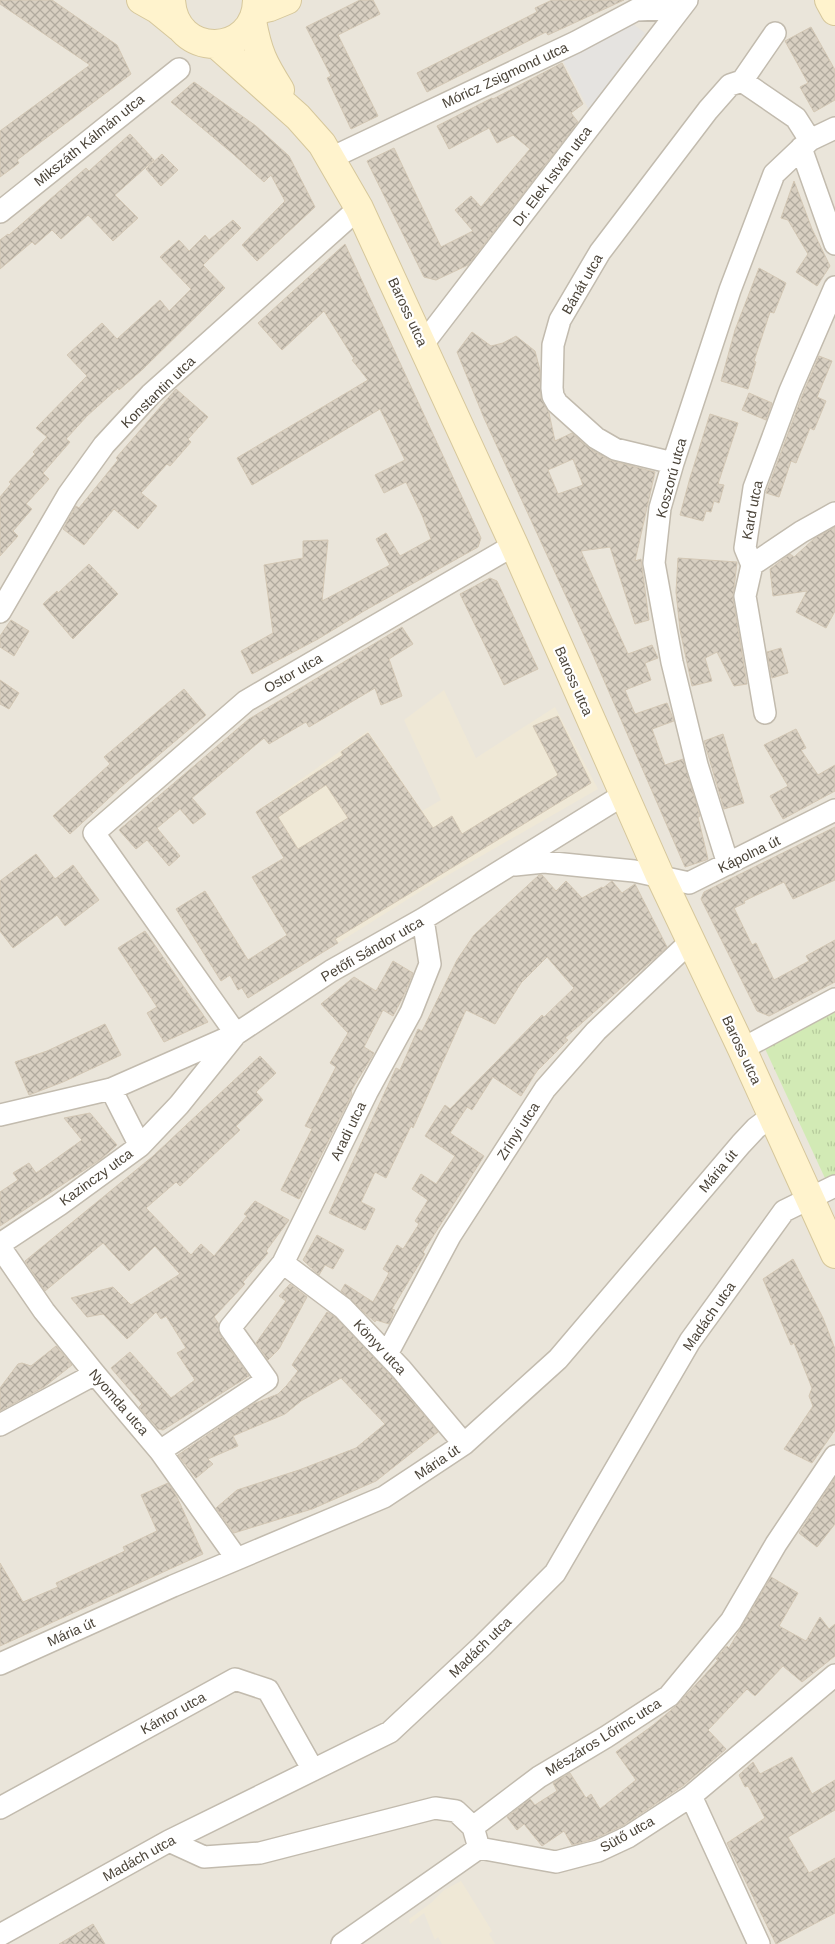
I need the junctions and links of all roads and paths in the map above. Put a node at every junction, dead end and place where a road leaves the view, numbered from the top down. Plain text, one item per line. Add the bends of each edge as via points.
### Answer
1 (141, 0) edge
2 (171, 0) edge
3 (287, 0) edge
4 (829, 0) edge
5 (684, 4) edge
6 (255, 10) edge
7 (835, 11) edge
8 (179, 26) junction
9 (775, 33) dead end
10 (216, 44) junction
11 (179, 69) dead end
12 (742, 81) junction
13 (298, 117) junction
14 (835, 128) edge
15 (806, 144) junction
16 (331, 158) junction
17 (359, 208) junction
18 (0, 212) edge
19 (835, 244) edge
20 (835, 287) edge
21 (423, 344) junction
22 (673, 463) junction
23 (835, 514) edge
24 (514, 545) junction
25 (752, 566) junction
26 (0, 612) edge
27 (766, 713) dead end
28 (623, 795) junction
29 (835, 810) edge
30 (728, 864) junction
31 (509, 865) junction
32 (660, 876) junction
33 (423, 920) junction
34 (691, 941) junction
35 (835, 999) edge
36 (236, 1034) junction
37 (742, 1049) junction
38 (111, 1089) junction
39 (0, 1115) edge
40 (772, 1116) junction
41 (140, 1146) junction
42 (835, 1186) edge
43 (810, 1197) junction
44 (0, 1246) edge
45 (835, 1254) edge
46 (283, 1262) junction
47 (387, 1354) junction
48 (95, 1374) junction
49 (0, 1425) edge
50 (464, 1444) junction
51 (160, 1451) junction
52 (835, 1456) edge
53 (237, 1559) junction
54 (0, 1664) edge
55 (835, 1675) edge
56 (313, 1770) junction
57 (691, 1796) junction
58 (0, 1808) edge
59 (473, 1827) junction
60 (169, 1841) junction
61 (479, 1848) junction
62 (0, 1935) edge
63 (342, 1944) edge
64 (759, 1944) edge

1 - 8 street
2 - 8 street
3 - 6 street via 270,8
4 - 7 street
5 - 16 street, Móricz Zsigmond utca via 636,10
5 - 21 street, Dr. Elek István utca
6 - 10 street via 248,28 234,40
6 - 13 street, Baross utca via 256,43 262,61
8 - 10 street via 193,39
9 - 12 street, Bánát utca
10 - 13 street, Baross utca
11 - 18 street, Mikszáth Kálmán utca
12 - 15 street via 796,118
12 - 22 street, Bánát utca via 730,85 708,110 600,252 560,320 553,346 552,388 557,403 596,438 615,449
13 - 16 street, Baross utca
14 - 15 street, Koszorú utca
15 - 19 street
15 - 22 street, Koszorú utca via 774,174 730,290
16 - 17 street, Baross utca
17 - 21 street, Baross utca
17 - 26 street, Konstantin utca via 151,394 104,446 68,495
20 - 25 street, Kard utca via 790,391 754,488 745,548
21 - 24 street, Baross utca
22 - 30 street, Koszorú utca via 660,508 654,563 672,662 697,765
23 - 25 street via 801,532
24 - 28 street, Baross utca
24 - 36 street, Ostor utca via 246,701 94,833
25 - 27 street, Kard utca via 745,596
28 - 31 street, Petőfi Sándor utca
28 - 32 street, Baross utca
29 - 30 street, Kápolna út
30 - 32 street, Kápolna út via 689,883
31 - 32 street, Petőfi Sándor utca via 544,862
31 - 33 street, Petőfi Sándor utca
32 - 34 street, Baross utca
33 - 36 street, Petőfi Sándor utca via 331,971
33 - 46 street, Aradi utca via 430,964 411,1012 367,1092
34 - 37 street, Baross utca
34 - 47 street, Zrínyi utca via 596,1031 545,1089 450,1236
35 - 37 street
36 - 38 street, Petőfi Sándor utca
36 - 41 street, Petőfi Sándor utca via 179,1105
37 - 40 street, Baross utca
38 - 39 street, Petőfi Sándor utca
38 - 41 street, Kazinczy utca
40 - 43 street, Baross utca
40 - 50 street, Mária út via 741,1144 558,1359
41 - 44 street, Kazinczy utca
42 - 43 street, Madách utca
43 - 45 street, Baross utca
43 - 56 street, Madách utca via 784,1210 690,1341 555,1573 390,1732
44 - 48 street, Nyomda utca via 44,1311
46 - 47 street, Könyv utca via 343,1308
46 - 51 street, Aradi utca via 230,1328 267,1380
47 - 50 street, Könyv utca
48 - 49 street
48 - 51 street, Nyomda utca
50 - 53 street, Mária út via 384,1497
51 - 53 street, Nyomda utca
52 - 59 street, Mészáros Lőrinc utca via 776,1544 731,1621 669,1696 539,1777
53 - 54 street, Mária út
55 - 57 street, Sütő utca
56 - 58 street, Kántor utca via 268,1690 235,1679
56 - 60 street, Madách utca
57 - 61 street, Sütő utca via 628,1837 598,1851 556,1862
57 - 64 street
59 - 60 street via 456,1811 435,1808 260,1853 204,1857
59 - 61 street
60 - 62 street, Madách utca
61 - 63 street

